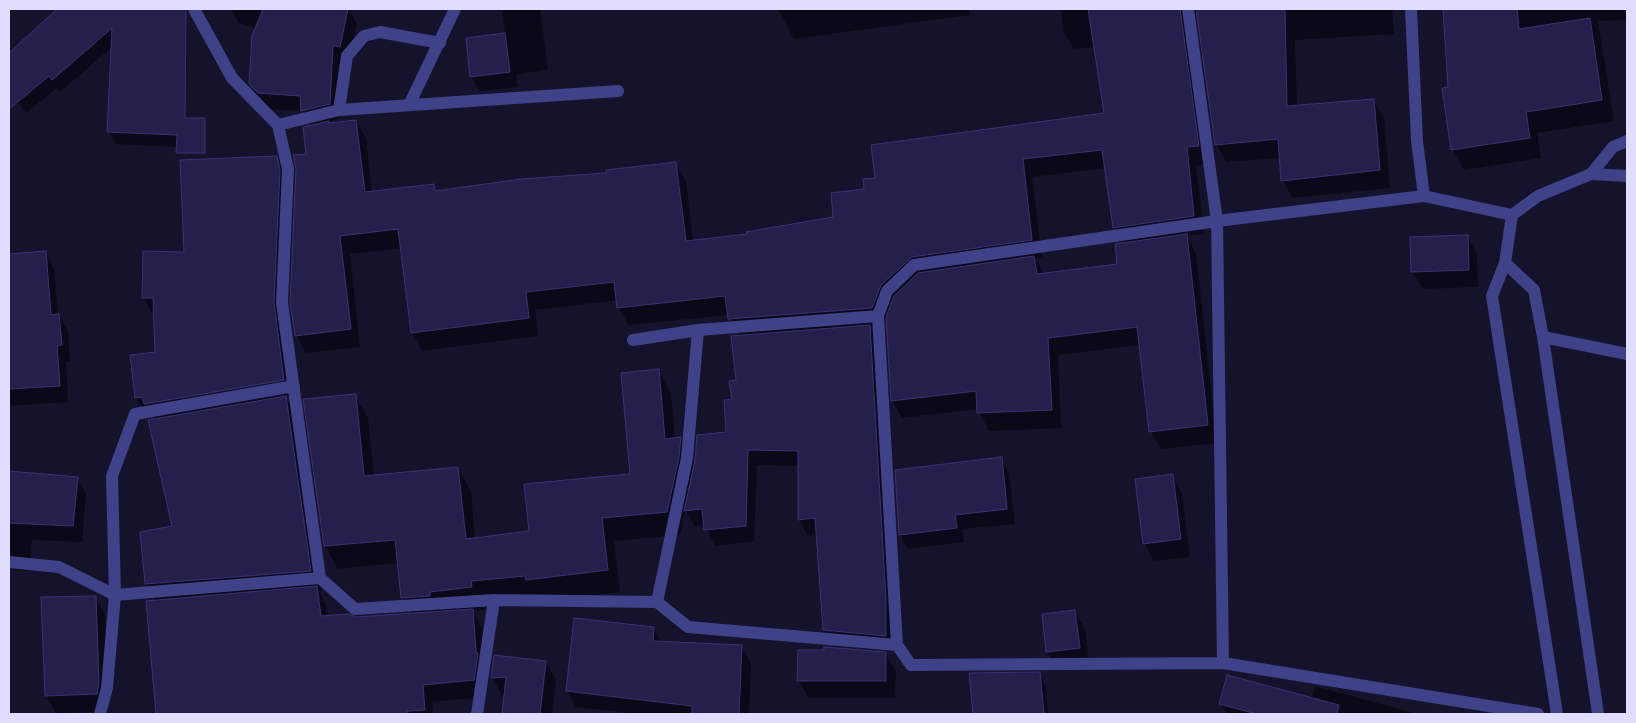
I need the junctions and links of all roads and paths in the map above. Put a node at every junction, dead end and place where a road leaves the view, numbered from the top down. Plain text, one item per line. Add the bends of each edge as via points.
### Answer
1 (194, 9) edge
2 (455, 9) edge
3 (1188, 9) edge
4 (1411, 9) edge
5 (440, 44) junction
6 (618, 91) dead end
7 (409, 105) junction
8 (339, 110) junction
9 (278, 125) junction
10 (1627, 141) edge
11 (1591, 174) junction
12 (1627, 176) edge
13 (1424, 196) junction
14 (1512, 215) junction
15 (1217, 221) junction
16 (1505, 263) junction
17 (878, 316) junction
18 (698, 330) junction
19 (1543, 337) junction
20 (633, 340) dead end
21 (1627, 354) edge
22 (294, 386) junction
23 (9, 562) edge
24 (320, 578) junction
25 (115, 595) junction
26 (494, 600) junction
27 (658, 602) junction
28 (897, 645) junction
29 (1223, 663) junction
30 (100, 714) edge
31 (477, 714) edge
32 (1538, 714) edge
33 (1557, 714) edge
34 (1598, 714) edge

1 - 9 street via 232,78
2 - 5 street
3 - 15 street
4 - 13 street via 1417,141
5 - 7 street
5 - 8 street via 380,32 364,36 347,56
6 - 7 street
7 - 8 street
8 - 9 street
9 - 22 street via 288,169 282,303
10 - 11 street via 1613,147
11 - 12 street
11 - 14 street via 1538,196
13 - 14 street
13 - 15 street
14 - 16 street
15 - 17 street via 914,265 887,291
15 - 29 street
16 - 19 street via 1534,290
16 - 33 street via 1492,296
17 - 18 street
17 - 28 street
18 - 20 street
18 - 27 street via 687,458
19 - 21 street
19 - 34 street
22 - 24 street
22 - 25 street via 135,414 112,476
23 - 25 street via 59,566
24 - 25 street
24 - 26 street via 355,609
25 - 30 street via 107,688
26 - 27 street
26 - 31 street
27 - 28 street via 688,627
28 - 29 street via 911,665
29 - 32 street

